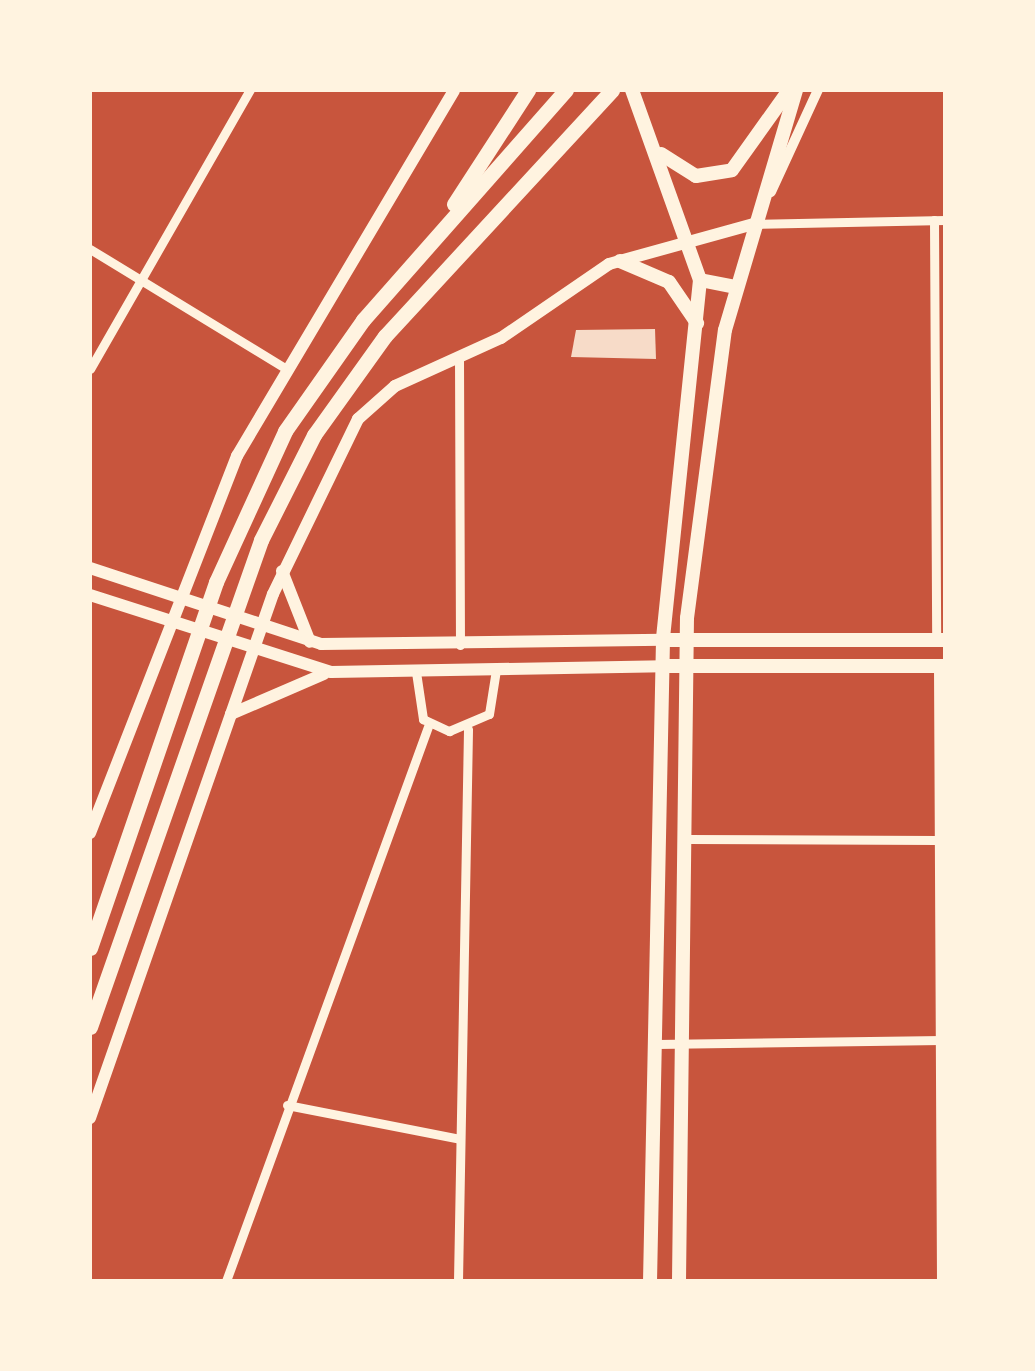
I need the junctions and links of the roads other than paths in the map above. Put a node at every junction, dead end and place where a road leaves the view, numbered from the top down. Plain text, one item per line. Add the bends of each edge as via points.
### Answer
1 (250, 90) edge
2 (454, 90) edge
3 (528, 90) edge
4 (553, 90) edge
5 (566, 90) edge
6 (612, 90) edge
7 (623, 90) edge
8 (632, 90) edge
9 (793, 90) edge
10 (818, 90) edge
11 (564, 143) junction
12 (657, 151) junction
13 (504, 158) junction
14 (940, 220) edge
15 (753, 224) junction
16 (692, 241) junction
17 (90, 250) edge
18 (416, 260) junction
19 (620, 260) junction
20 (135, 277) junction
21 (700, 280) junction
22 (736, 287) junction
23 (698, 326) junction
24 (458, 358) junction
25 (283, 367) junction
26 (90, 369) edge
27 (90, 568) edge
28 (282, 572) junction
29 (90, 595) edge
30 (181, 602) junction
31 (172, 625) junction
32 (256, 628) junction
33 (662, 640) junction
34 (941, 640) edge
35 (688, 641) junction
36 (310, 642) junction
37 (460, 644) junction
38 (247, 652) junction
39 (662, 666) junction
40 (941, 666) edge
41 (689, 667) junction
42 (496, 670) junction
43 (331, 672) junction
44 (416, 672) junction
45 (232, 714) junction
46 (429, 724) junction
47 (468, 729) junction
48 (95, 802) edge
49 (90, 833) edge
50 (686, 839) junction
51 (938, 840) junction
52 (90, 948) edge
53 (90, 1027) edge
54 (942, 1040) edge
55 (657, 1044) junction
56 (682, 1044) junction
57 (288, 1104) junction
58 (90, 1118) edge
59 (460, 1139) junction
60 (226, 1281) edge
61 (458, 1281) edge
62 (650, 1281) edge
63 (679, 1281) edge
64 (941, 1281) edge

1 - 20 street
2 - 25 main road
3 - 18 highway
4 - 13 highway
5 - 13 highway
6 - 11 highway
7 - 11 highway
8 - 12 main road
9 - 12 main road via 732,170 696,176
9 - 15 main road
10 - 15 street
11 - 53 highway via 385,336 290,478
12 - 16 main road
13 - 18 highway
14 - 15 street
14 - 34 street
15 - 16 main road
15 - 22 main road
16 - 19 main road
16 - 21 main road
17 - 20 street
18 - 52 highway via 330,361 261,476
19 - 23 main road via 669,282
19 - 24 main road
20 - 25 street
20 - 26 street
21 - 22 main road
21 - 23 main road
22 - 35 main road
23 - 33 main road
24 - 28 main road via 395,386 358,419
24 - 37 street
25 - 30 main road
27 - 30 main road
28 - 32 main road
28 - 36 main road
29 - 31 main road
30 - 31 main road
30 - 32 main road
31 - 38 main road
31 - 48 main road
32 - 36 main road
32 - 38 main road
33 - 35 main road
33 - 37 main road
33 - 39 main road
34 - 35 main road
35 - 41 main road
36 - 37 main road
38 - 43 main road
38 - 45 main road
39 - 41 main road
39 - 42 main road
39 - 55 main road
40 - 41 main road
40 - 51 street
41 - 50 main road
42 - 44 main road
42 - 47 street via 496,700
43 - 44 main road
43 - 45 main road
44 - 46 street via 417,707
45 - 58 main road
46 - 47 street
46 - 57 street
47 - 59 street
48 - 49 main road
50 - 51 street
50 - 56 main road
51 - 54 street
54 - 56 street
54 - 64 street
55 - 56 street
55 - 62 main road
56 - 63 main road
57 - 59 street
57 - 60 street
59 - 61 street

